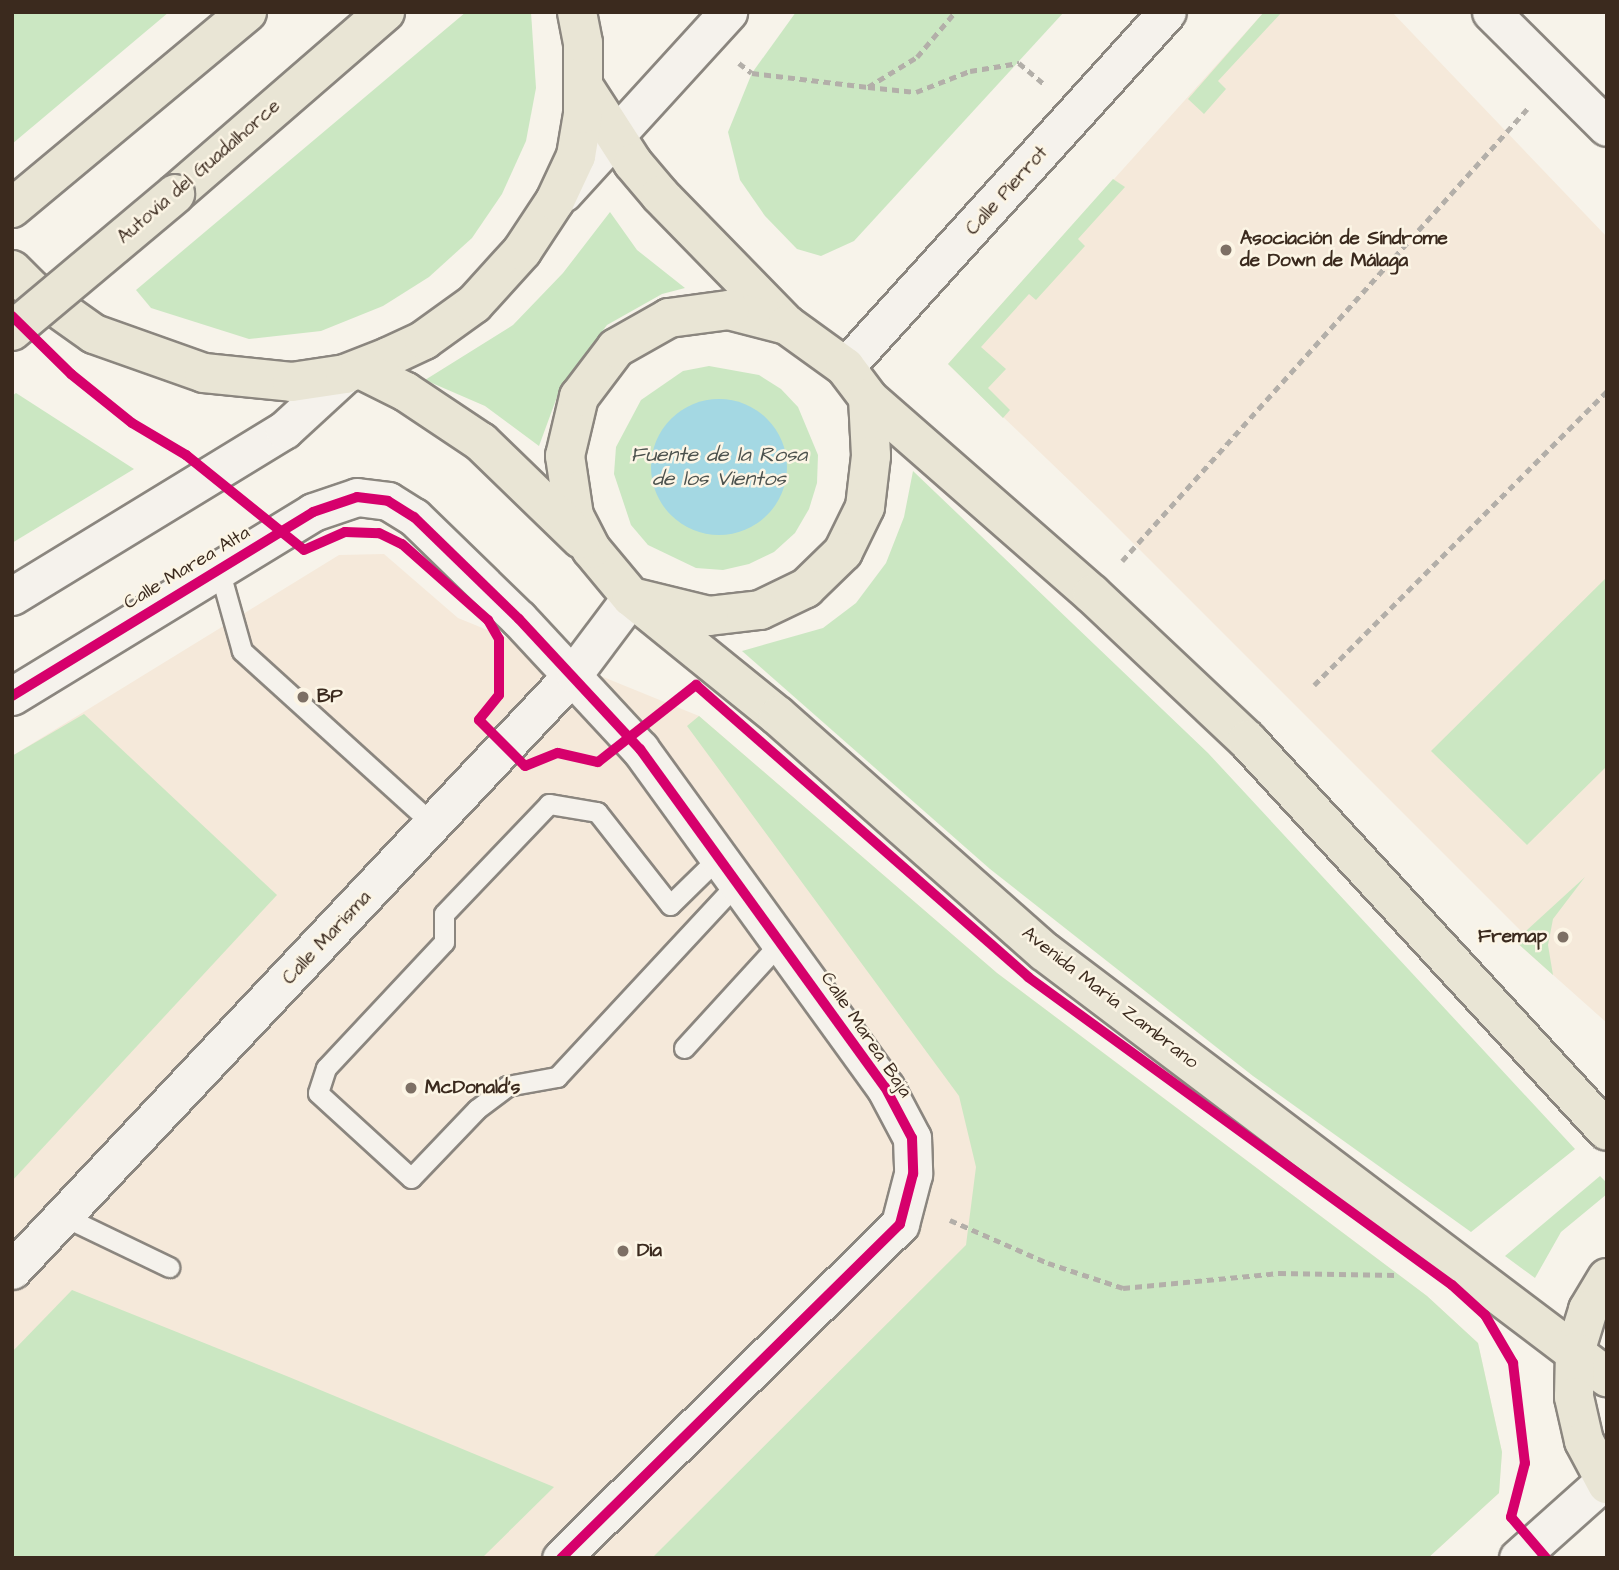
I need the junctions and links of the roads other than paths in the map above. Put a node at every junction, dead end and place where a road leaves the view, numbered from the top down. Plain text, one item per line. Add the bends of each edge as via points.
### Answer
1 (247, 12) edge
2 (384, 12) edge
3 (577, 12) edge
4 (1167, 12) edge
5 (1491, 12) edge
6 (716, 25) edge
7 (584, 87) junction
8 (1607, 127) edge
9 (614, 134) junction
10 (555, 201) junction
11 (12, 208) edge
12 (12, 270) edge
13 (788, 325) junction
14 (12, 331) edge
15 (845, 366) junction
16 (352, 371) junction
17 (868, 398) junction
18 (591, 550) junction
19 (219, 569) junction
20 (12, 596) edge
21 (631, 597) junction
22 (574, 673) junction
23 (12, 696) edge
24 (433, 824) junction
25 (727, 870) junction
26 (780, 943) junction
27 (684, 1048) dead end
28 (1607, 1131) edge
29 (63, 1216) junction
30 (169, 1267) dead end
31 (12, 1270) edge
32 (1607, 1278) edge
33 (1575, 1352) junction
34 (1607, 1377) edge
35 (1606, 1482) edge
36 (561, 1558) edge
37 (1518, 1558) edge

1 - 11 main road
2 - 14 main road, Autovía del Guadalhorce, bridge
3 - 7 main road
4 - 15 street, Calle Pierrot
5 - 8 street
6 - 9 street
7 - 9 main road
7 - 10 main road via 576,156
9 - 10 street
9 - 13 main road via 660,195
10 - 16 main road via 522,251 474,304 424,340
12 - 16 main road via 94,334 204,373 292,382
13 - 15 main road
13 - 18 main road via 729,310 705,313 669,318 616,348 579,397 565,457 574,516
15 - 17 main road
16 - 18 main road via 406,392 481,442
16 - 20 street via 285,430
17 - 21 main road via 872,456 865,506 842,552 806,588 760,610 709,616
17 - 28 main road via 1092,594 1256,750
18 - 21 main road, Avenida María Zambrano
19 - 22 street, Calle Marea Alta via 313,512 357,497 388,500 414,517
19 - 23 street, Calle Marea Alta
19 - 24 lane via 243,651
21 - 22 street, Calle Marisma
21 - 33 main road, Avenida María Zambrano via 778,716 1045,951
22 - 24 street, Calle Marisma
22 - 25 street, Calle Marea Baja via 640,749
24 - 29 street, Calle Marisma
25 - 25 lane via 670,905 597,812 549,804 444,914 444,942 326,1068 318,1093 411,1178 477,1109 507,1086 557,1077
25 - 26 street, Calle Marea Baja
26 - 27 lane
26 - 36 street, Calle Marea Baja via 885,1087 912,1138 913,1174 900,1224
29 - 30 lane
29 - 31 street, Calle Marisma
32 - 33 main road via 1588,1310
33 - 34 main road, Avenida María Zambrano
33 - 35 main road via 1574,1397 1581,1430
35 - 37 street

